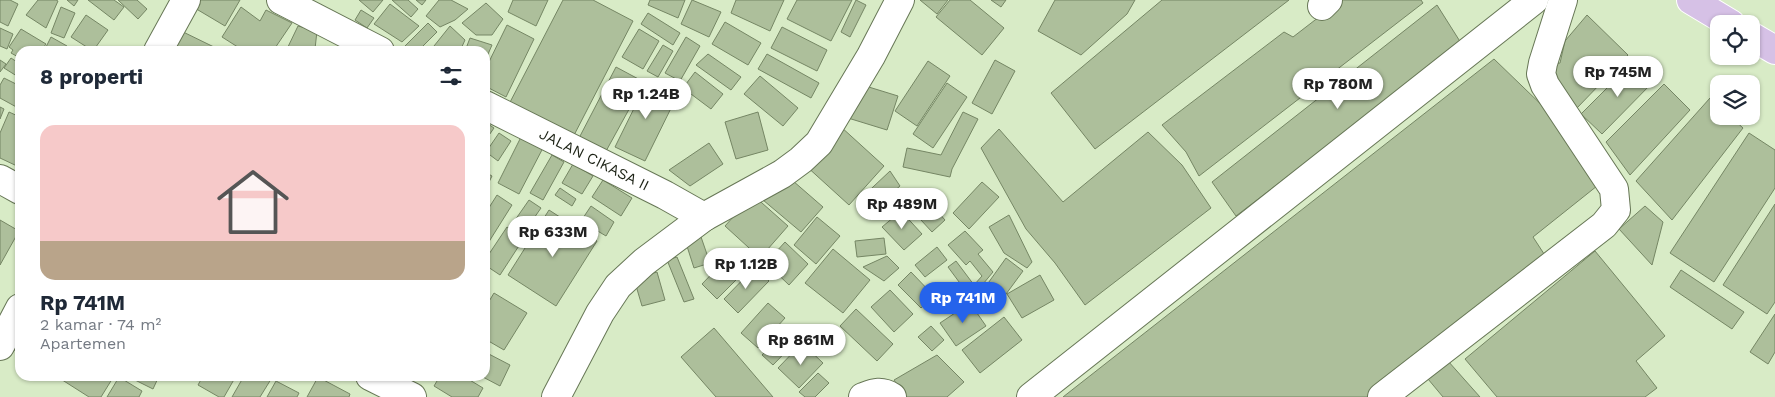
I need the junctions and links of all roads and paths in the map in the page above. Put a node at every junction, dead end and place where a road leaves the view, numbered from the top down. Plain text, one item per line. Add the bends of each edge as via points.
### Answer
1 (186, 0) edge
2 (281, 0) edge
3 (900, 0) edge
4 (1534, 0) edge
5 (1563, 0) edge
6 (1691, 0) edge
7 (1716, 15) edge
8 (1760, 41) edge
9 (161, 46) edge
10 (370, 46) edge
11 (1775, 50) edge
12 (490, 108) edge
13 (0, 179) edge
14 (15, 187) edge
15 (704, 217) junction
16 (15, 318) edge
17 (0, 346) edge
18 (380, 381) edge
19 (412, 397) edge
20 (556, 397) edge
21 (862, 397) edge
22 (892, 397) edge
23 (1031, 397) edge
24 (1382, 397) edge

1 - 9 street
2 - 10 street
3 - 15 street via 874,51 819,142 782,174
4 - 23 street
5 - 24 street via 1541,74 1545,85 1614,189 1616,210 1604,224
6 - 7 main road
8 - 11 main road
12 - 15 street, JALAN CIKASA II
13 - 14 street
15 - 20 street via 618,286 600,313
16 - 17 street
18 - 19 street
21 - 22 street via 876,392

